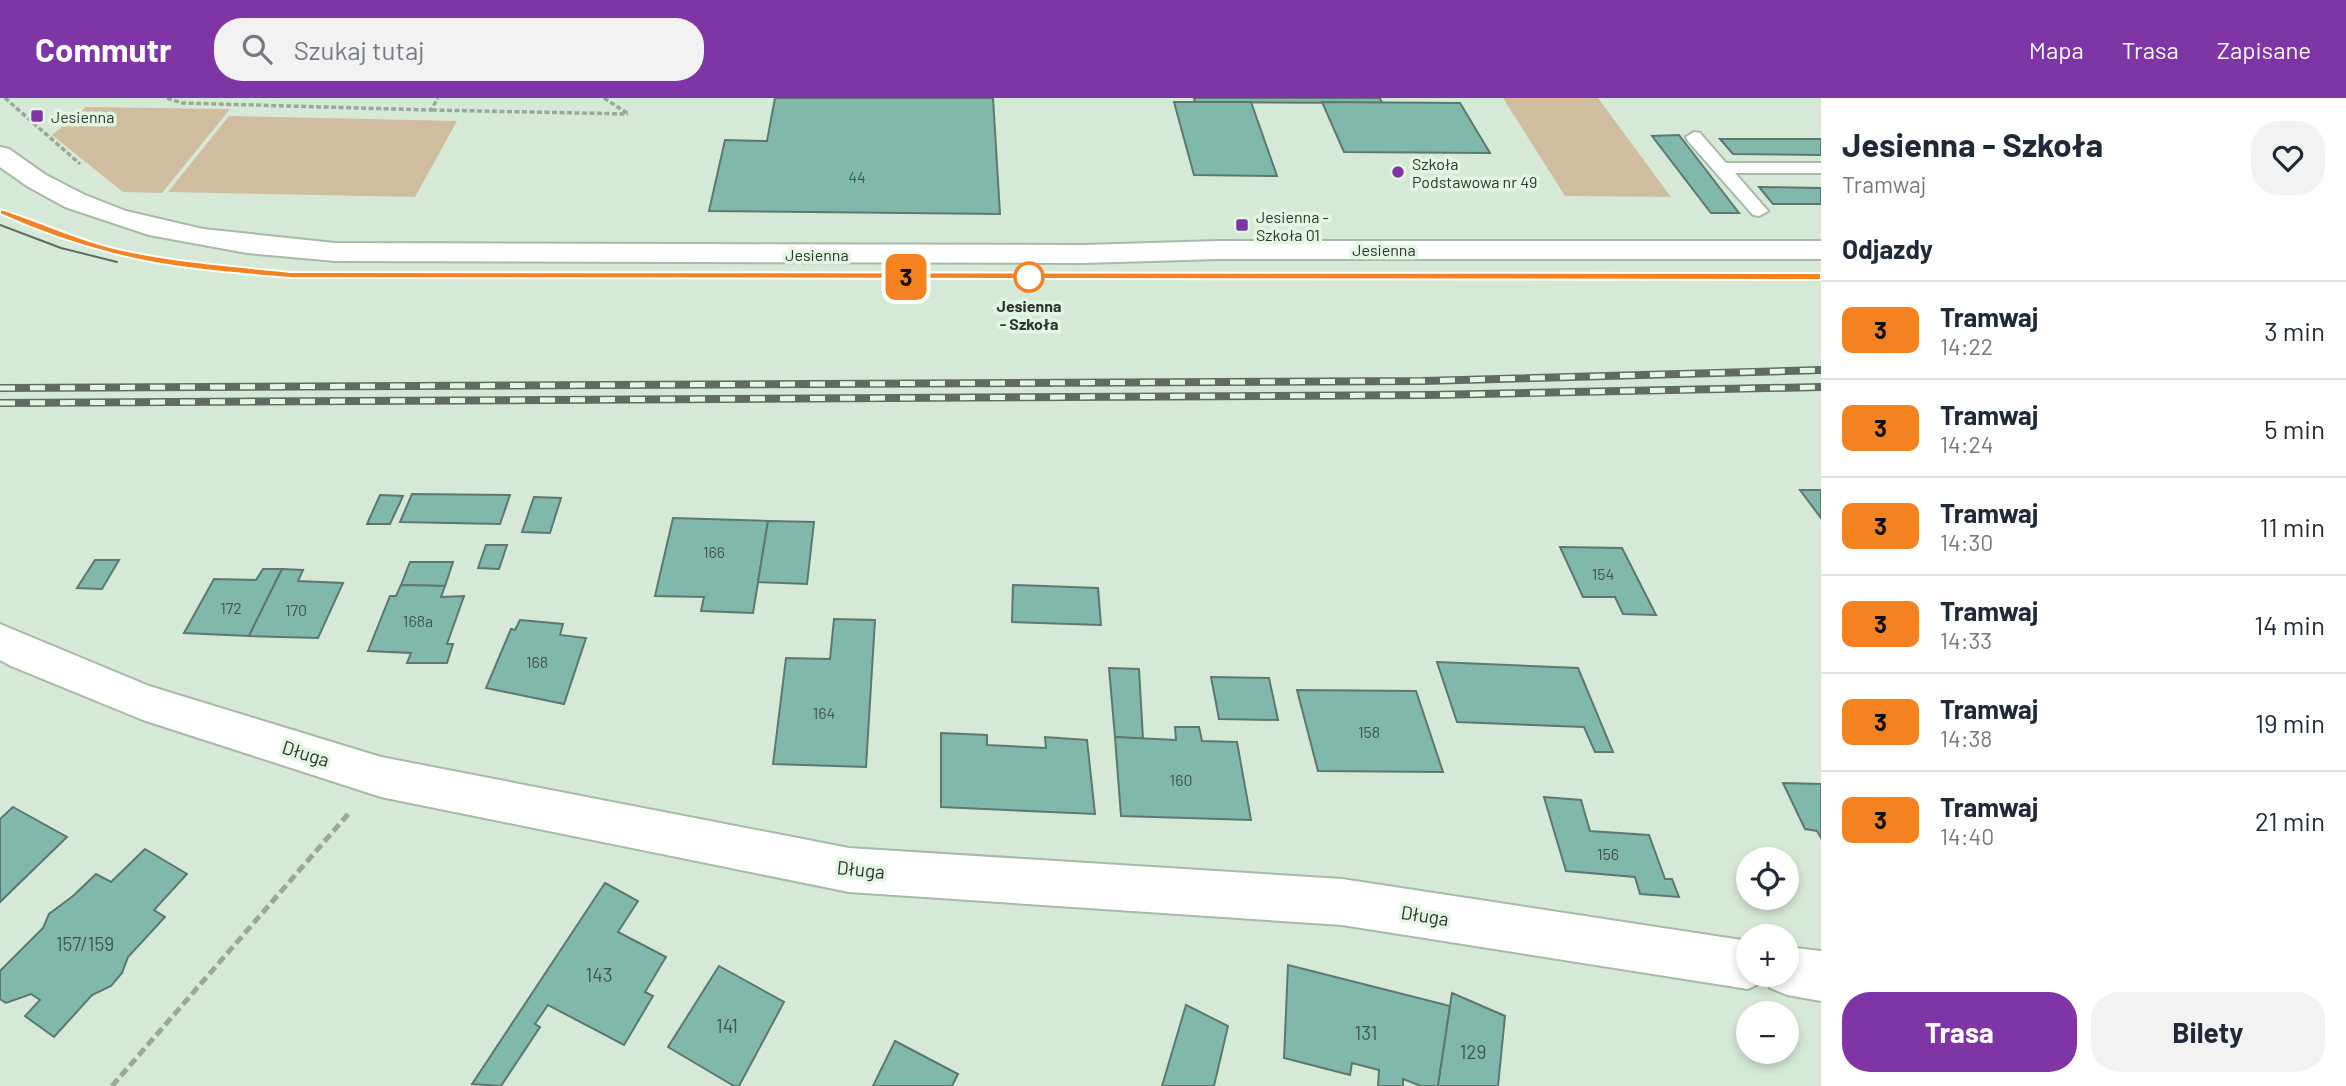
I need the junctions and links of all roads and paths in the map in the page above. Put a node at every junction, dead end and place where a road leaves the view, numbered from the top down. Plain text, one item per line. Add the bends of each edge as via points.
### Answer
1 (167, 98) edge
2 (438, 98) edge
3 (604, 98) edge
4 (431, 110) junction
5 (1694, 137) dead end
6 (0, 155) edge
7 (1722, 168) junction
8 (1821, 168) edge
9 (1759, 211) dead end
10 (1821, 250) edge
11 (0, 640) edge
12 (381, 776) junction
13 (1736, 963) edge
14 (1799, 973) edge
15 (1821, 976) edge
16 (112, 1086) edge

1 - 4 path via 183,103
2 - 4 path
3 - 4 path via 628,114
5 - 7 lane
6 - 10 street, Jesienna via 53,191 133,221 225,242 335,252
7 - 8 lane
7 - 9 lane
11 - 12 street, Długa via 143,702
12 - 13 street, Długa via 849,870 1342,902
12 - 16 path
14 - 15 street

